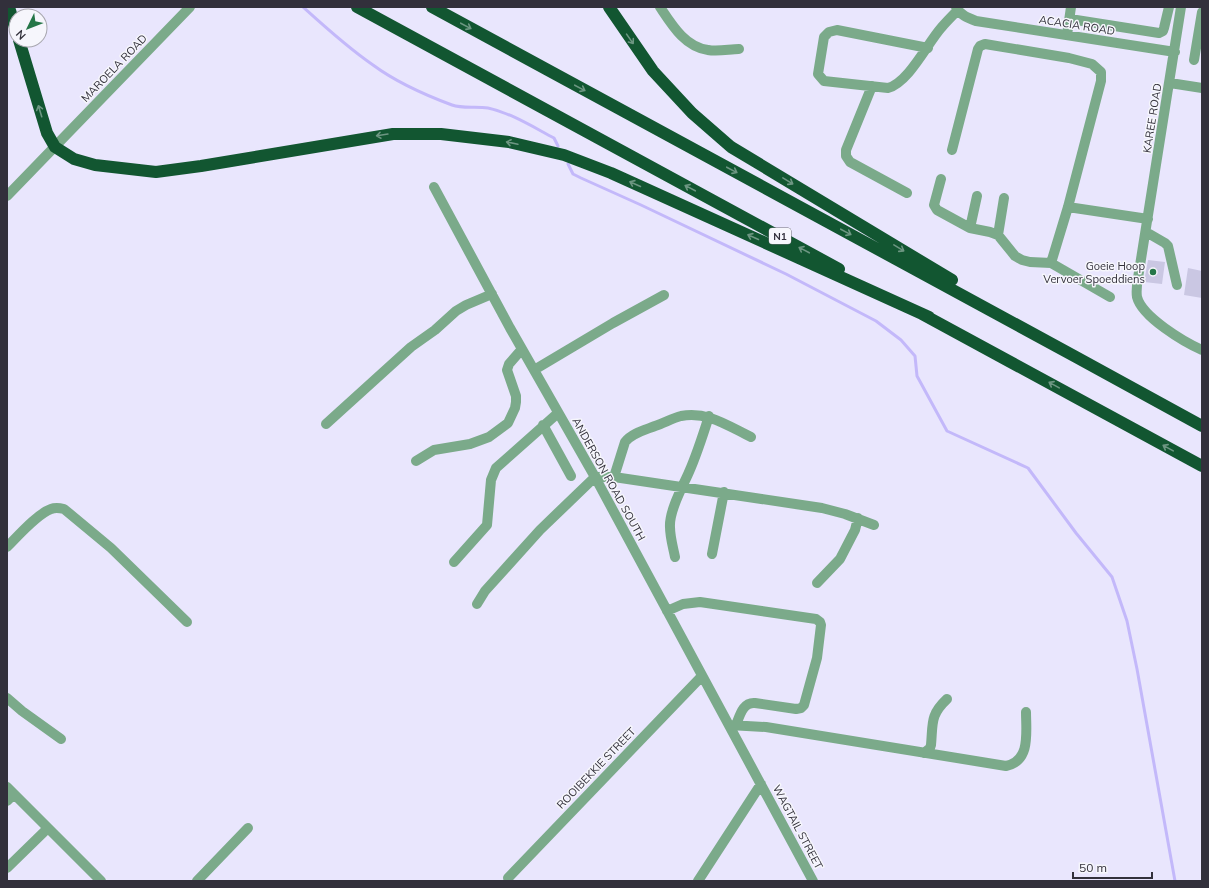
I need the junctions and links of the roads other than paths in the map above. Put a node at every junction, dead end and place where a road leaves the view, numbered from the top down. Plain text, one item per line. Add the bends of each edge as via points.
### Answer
1 (190, 7) edge
2 (357, 7) edge
3 (432, 7) edge
4 (609, 7) edge
5 (660, 7) edge
6 (1072, 7) edge
7 (1169, 7) edge
8 (1182, 7) edge
9 (957, 8) edge
10 (1202, 12) edge
11 (1070, 20) junction
12 (1068, 35) junction
13 (21, 48) edge
14 (928, 48) junction
15 (739, 49) dead end
16 (1175, 52) junction
17 (1194, 60) dead end
18 (1170, 83) junction
19 (872, 86) junction
20 (1202, 88) edge
21 (55, 147) junction
22 (952, 150) dead end
23 (941, 179) dead end
24 (434, 187) dead end
25 (907, 193) dead end
26 (7, 196) edge
27 (977, 196) dead end
28 (1004, 198) dead end
29 (1068, 207) junction
30 (1148, 219) junction
31 (970, 228) junction
32 (1146, 232) junction
33 (998, 235) junction
34 (1051, 263) junction
35 (1177, 285) dead end
36 (492, 294) junction
37 (664, 295) dead end
38 (1110, 297) dead end
39 (929, 317) junction
40 (522, 349) junction
41 (1202, 350) edge
42 (1076, 357) junction
43 (534, 370) junction
44 (558, 413) junction
45 (709, 416) junction
46 (326, 424) dead end
47 (543, 426) junction
48 (1202, 426) edge
49 (752, 437) dead end
50 (416, 461) dead end
51 (1202, 466) edge
52 (571, 476) dead end
53 (595, 477) junction
54 (614, 477) junction
55 (682, 486) junction
56 (724, 492) junction
57 (858, 518) junction
58 (874, 525) dead end
59 (7, 547) edge
60 (712, 554) dead end
61 (675, 557) dead end
62 (454, 562) dead end
63 (818, 583) dead end
64 (477, 604) dead end
65 (667, 612) junction
66 (187, 622) dead end
67 (702, 676) junction
68 (7, 698) edge
69 (947, 699) dead end
70 (1026, 712) dead end
71 (732, 725) junction
72 (61, 739) dead end
73 (924, 753) junction
74 (761, 784) junction
75 (9, 794) edge
76 (48, 828) junction
77 (248, 828) dead end
78 (7, 868) edge
79 (508, 878) dead end
80 (98, 880) edge
81 (197, 881) edge
82 (698, 881) edge
83 (813, 881) edge

1 - 21 street, MAROELA ROAD
39 -> 2 highway, N1
3 -> 42 highway
4 -> 42 highway via 653,71 692,113 731,147
5 - 15 street via 681,36 694,46 708,50
6 - 11 street
7 - 11 street via 1163,31 1158,33
8 - 16 street, KAREE ROAD
9 - 12 street, ACACIA ROAD via 966,17 976,21
9 - 14 street
10 - 17 street
11 - 12 street
12 - 16 street, ACACIA ROAD
21 -> 13 highway via 47,133
14 - 19 street via 894,86
14 - 19 street via 837,30 829,32 824,37 818,74 820,78 824,82
16 - 18 street, KAREE ROAD
18 - 20 street
18 - 30 street, KAREE ROAD
19 - 25 street via 846,150 846,156 850,162
21 - 26 street, MAROELA ROAD
39 -> 21 highway via 611,173 564,155 509,142 441,134 393,134 156,172 95,165 74,159
22 - 29 street via 980,46 985,44 1092,64 1101,72 1101,81
23 - 31 street via 934,206
24 - 36 street, ANDERSON ROAD SOUTH
27 - 31 street
28 - 33 street
29 - 30 street
29 - 34 street
30 - 32 street, KAREE ROAD
31 - 33 street
32 - 35 street via 1168,246
32 - 41 street, KAREE ROAD via 1137,289 1139,302 1160,325 1184,342
33 - 34 street via 1015,256 1022,260
34 - 38 street
36 - 40 street, ANDERSON ROAD SOUTH
36 - 46 street via 456,311 411,347
37 - 43 street
51 -> 39 highway, N1
40 - 43 street, ANDERSON ROAD SOUTH
40 - 50 street via 507,370 516,396 515,408 508,423 490,437 470,444 434,450
42 - 48 highway
43 - 44 street, ANDERSON ROAD SOUTH
44 - 47 street
44 - 53 street, ANDERSON ROAD SOUTH
45 - 49 street
45 - 54 street via 680,416 630,437 625,442
45 - 55 street via 690,472
47 - 52 street
47 - 62 street via 496,468 491,480 487,525
53 - 54 street
53 - 64 street via 540,530 485,591
53 - 65 street, ANDERSON ROAD SOUTH
54 - 55 street
55 - 56 street
55 - 61 street via 670,526
56 - 57 street via 822,508
56 - 60 street
57 - 58 street
57 - 63 street via 840,559
59 - 66 street via 27,527 50,510 64,509 111,548
65 - 67 street, ANDERSON ROAD SOUTH
65 - 71 street via 683,604 700,602 816,619 820,622 817,658 804,705 796,709 750,703
67 - 71 street, ANDERSON ROAD SOUTH
67 - 79 street, ROOIBEKKIE STREET
68 - 72 street
69 - 73 street via 935,714 931,745
70 - 73 street via 1024,753 1010,766
71 - 73 street via 766,727
71 - 74 street, ANDERSON ROAD SOUTH
74 - 82 street
74 - 83 street, WAGTAIL STREET
75 - 76 street
76 - 78 street
76 - 80 street
77 - 81 street

